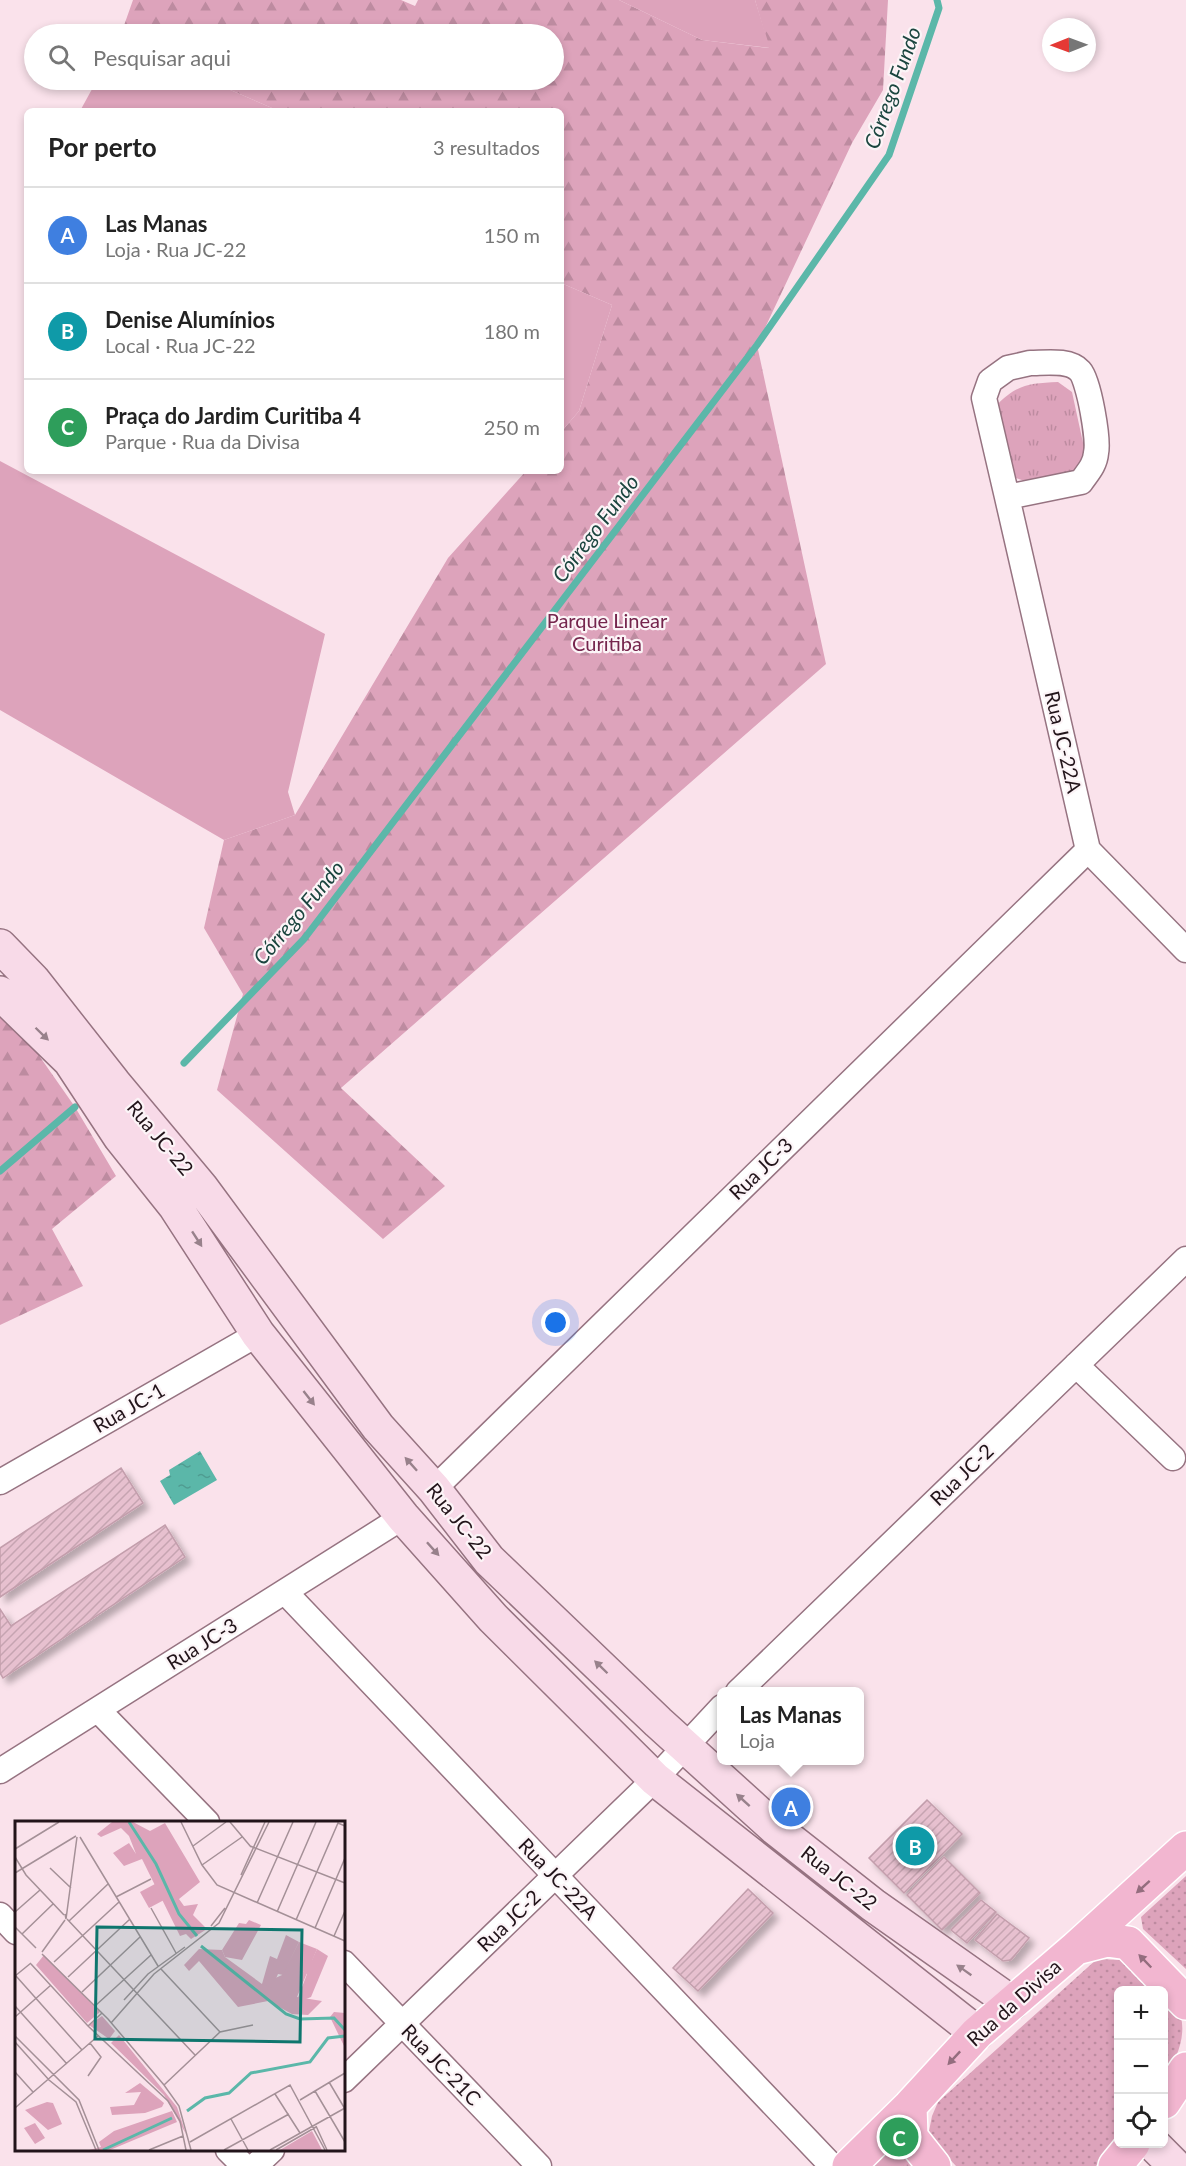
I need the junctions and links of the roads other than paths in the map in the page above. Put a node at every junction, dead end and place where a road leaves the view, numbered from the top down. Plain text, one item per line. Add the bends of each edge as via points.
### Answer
1 (1007, 497) junction
2 (1088, 850) junction
3 (0, 946) edge
4 (1186, 950) edge
5 (0, 993) edge
6 (201, 1187) junction
7 (175, 1206) junction
8 (1186, 1259) edge
9 (258, 1334) junction
10 (1076, 1365) junction
11 (1173, 1458) dead end
12 (0, 1482) edge
13 (434, 1489) junction
14 (404, 1517) junction
15 (285, 1592) junction
16 (743, 1687) edge
17 (98, 1710) junction
18 (717, 1713) edge
19 (686, 1747) junction
20 (0, 1771) edge
21 (655, 1779) junction
22 (206, 1821) edge
23 (1186, 1848) edge
24 (555, 1876) junction
25 (0, 1915) edge
26 (15, 1931) edge
27 (1076, 1948) junction
28 (345, 1965) edge
29 (1012, 2003) junction
30 (1186, 2003) edge
31 (402, 2024) junction
32 (977, 2033) junction
33 (1186, 2069) edge
34 (345, 2079) edge
35 (1168, 2096) edge
36 (910, 2106) junction
37 (1130, 2148) edge
38 (1157, 2148) edge
39 (229, 2151) edge
40 (271, 2151) edge
41 (244, 2166) edge
42 (255, 2166) edge
43 (539, 2166) edge
44 (832, 2166) edge
45 (849, 2166) edge
46 (934, 2166) edge
47 (1115, 2166) edge
48 (1175, 2166) edge

1 - 1 street, Rua JC-22A via 984,398 990,381 1008,368 1030,363 1064,363 1080,370 1088,385 1097,451 1093,466 1082,482
1 - 2 street, Rua JC-22A
2 - 4 street
2 - 13 street, Rua JC-3
3 - 6 main road, Rua JC-22 via 33,980
5 -> 7 main road, Rua JC-22 via 70,1061 120,1137
6 - 7 main road
13 -> 6 main road, Rua JC-22 via 378,1427
7 -> 9 main road, Rua JC-22
8 - 10 street, Rua JC-2
9 - 12 street, Rua JC-1
9 -> 14 main road, Rua JC-22
10 - 11 street
10 - 16 street, Rua JC-2
19 -> 13 main road, Rua JC-22 via 489,1560
14 - 15 street, Rua JC-3
14 -> 21 main road, Rua JC-22 via 493,1618
15 - 17 street, Rua JC-3
15 - 24 street, Rua JC-22A
17 - 20 street, Rua JC-3
17 - 22 street
18 - 19 street, Rua JC-2
19 - 21 street, Rua JC-2
29 -> 19 main road, Rua JC-22 via 873,1905 784,1835
21 - 24 street, Rua JC-2
21 - 32 main road, Rua JC-22
23 -> 27 main road, Rua da Divisa
24 - 31 street, Rua JC-2
24 - 44 street, Rua JC-22A
25 - 26 street
27 - 29 main road, Rua da Divisa
30 -> 27 main road via 1128,1942 1107,1940
28 - 31 street, Rua JC-21C
29 - 32 main road, Rua da Divisa
31 - 34 street, Rua JC-2
31 - 43 street, Rua JC-21C
32 -> 36 main road, Rua da Divisa
33 - 35 main road
36 - 45 main road, Rua da Divisa
36 - 46 main road via 911,2137
37 - 47 main road
38 - 48 main road
39 - 41 street
40 - 42 street

